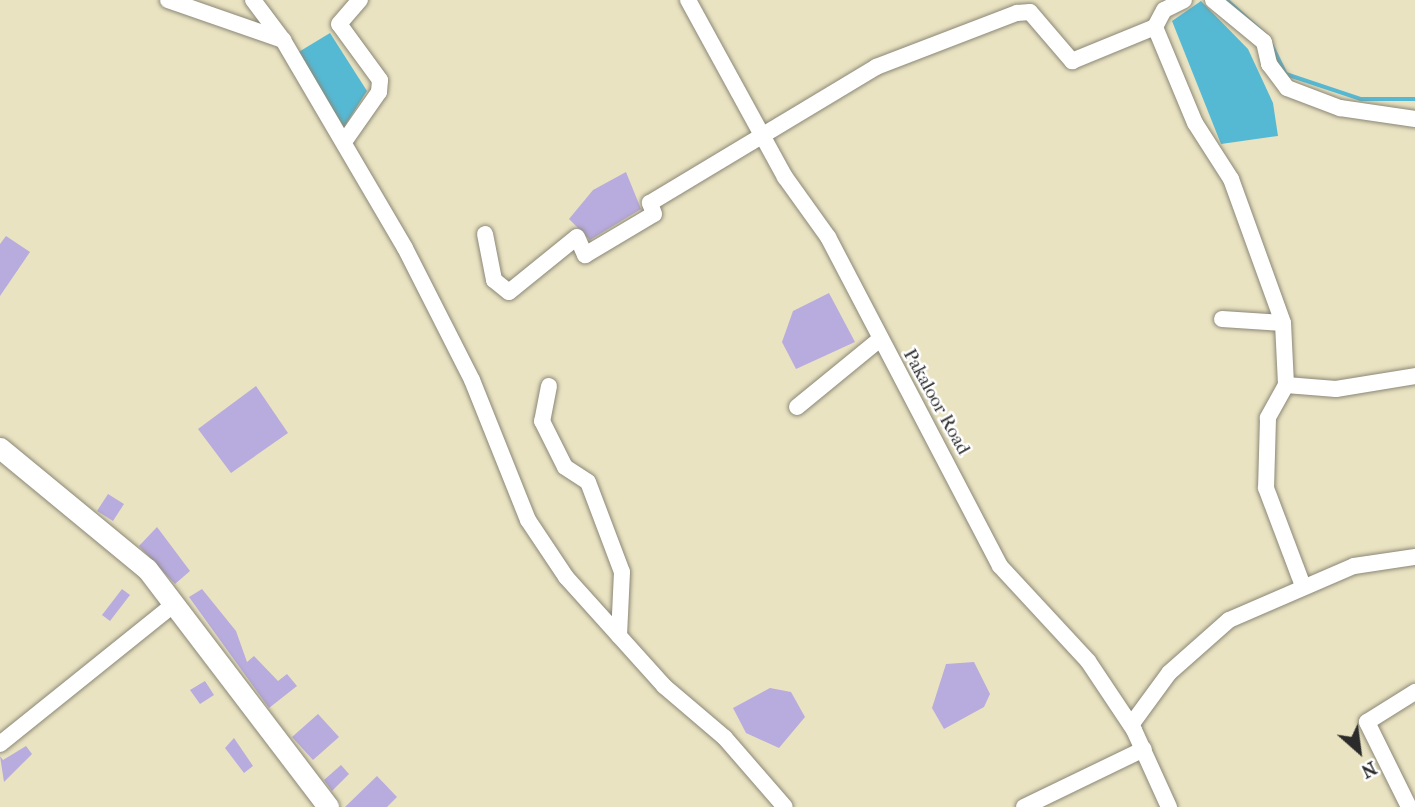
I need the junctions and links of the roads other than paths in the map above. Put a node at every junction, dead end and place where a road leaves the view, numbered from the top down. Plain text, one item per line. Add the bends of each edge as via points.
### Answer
1 (168, 0) edge
2 (253, 0) edge
3 (360, 0) edge
4 (688, 0) edge
5 (1184, 0) edge
6 (1213, 0) edge
7 (1154, 27) junction
8 (283, 40) junction
9 (1415, 119) edge
10 (764, 138) junction
11 (344, 142) junction
12 (485, 234) dead end
13 (1222, 318) dead end
14 (1283, 323) junction
15 (879, 340) junction
16 (1415, 376) edge
17 (1286, 385) junction
18 (549, 386) dead end
19 (797, 407) dead end
20 (0, 448) edge
21 (1415, 557) edge
22 (1303, 586) junction
23 (173, 605) junction
24 (618, 636) junction
25 (1415, 692) edge
26 (1131, 725) junction
27 (0, 744) edge
28 (1144, 749) junction
29 (328, 807) edge
30 (785, 807) edge
31 (1024, 807) edge
32 (1169, 807) edge
33 (1409, 807) edge

1 - 8 street
2 - 8 street
3 - 11 street via 339,24 380,80 379,92
4 - 10 street, Pakaloor Road
5 - 7 street via 1164,10
6 - 9 street via 1264,42 1269,64 1287,88 1340,108
7 - 10 street via 1072,61 1030,12 1017,13 876,67
7 - 14 street via 1195,123 1231,179
8 - 11 street
10 - 12 street via 650,203 654,214 585,255 577,237 509,292 494,280
10 - 15 street, Pakaloor Road via 828,237
11 - 24 street via 472,380 528,520 566,577
13 - 14 street
14 - 17 street
15 - 19 street
15 - 26 street, Pakaloor Road via 1000,566 1088,661
16 - 17 street via 1336,389
17 - 22 street via 1268,418 1266,488
18 - 24 street via 542,421 565,467 588,482 622,572
20 - 23 main road via 147,569
21 - 22 street via 1354,566
22 - 26 street via 1229,620 1169,673
23 - 27 street
23 - 29 main road
24 - 30 street
25 - 33 street via 1367,722
26 - 28 street, Pakaloor Road
28 - 31 street
28 - 32 street, Pakaloor Road

